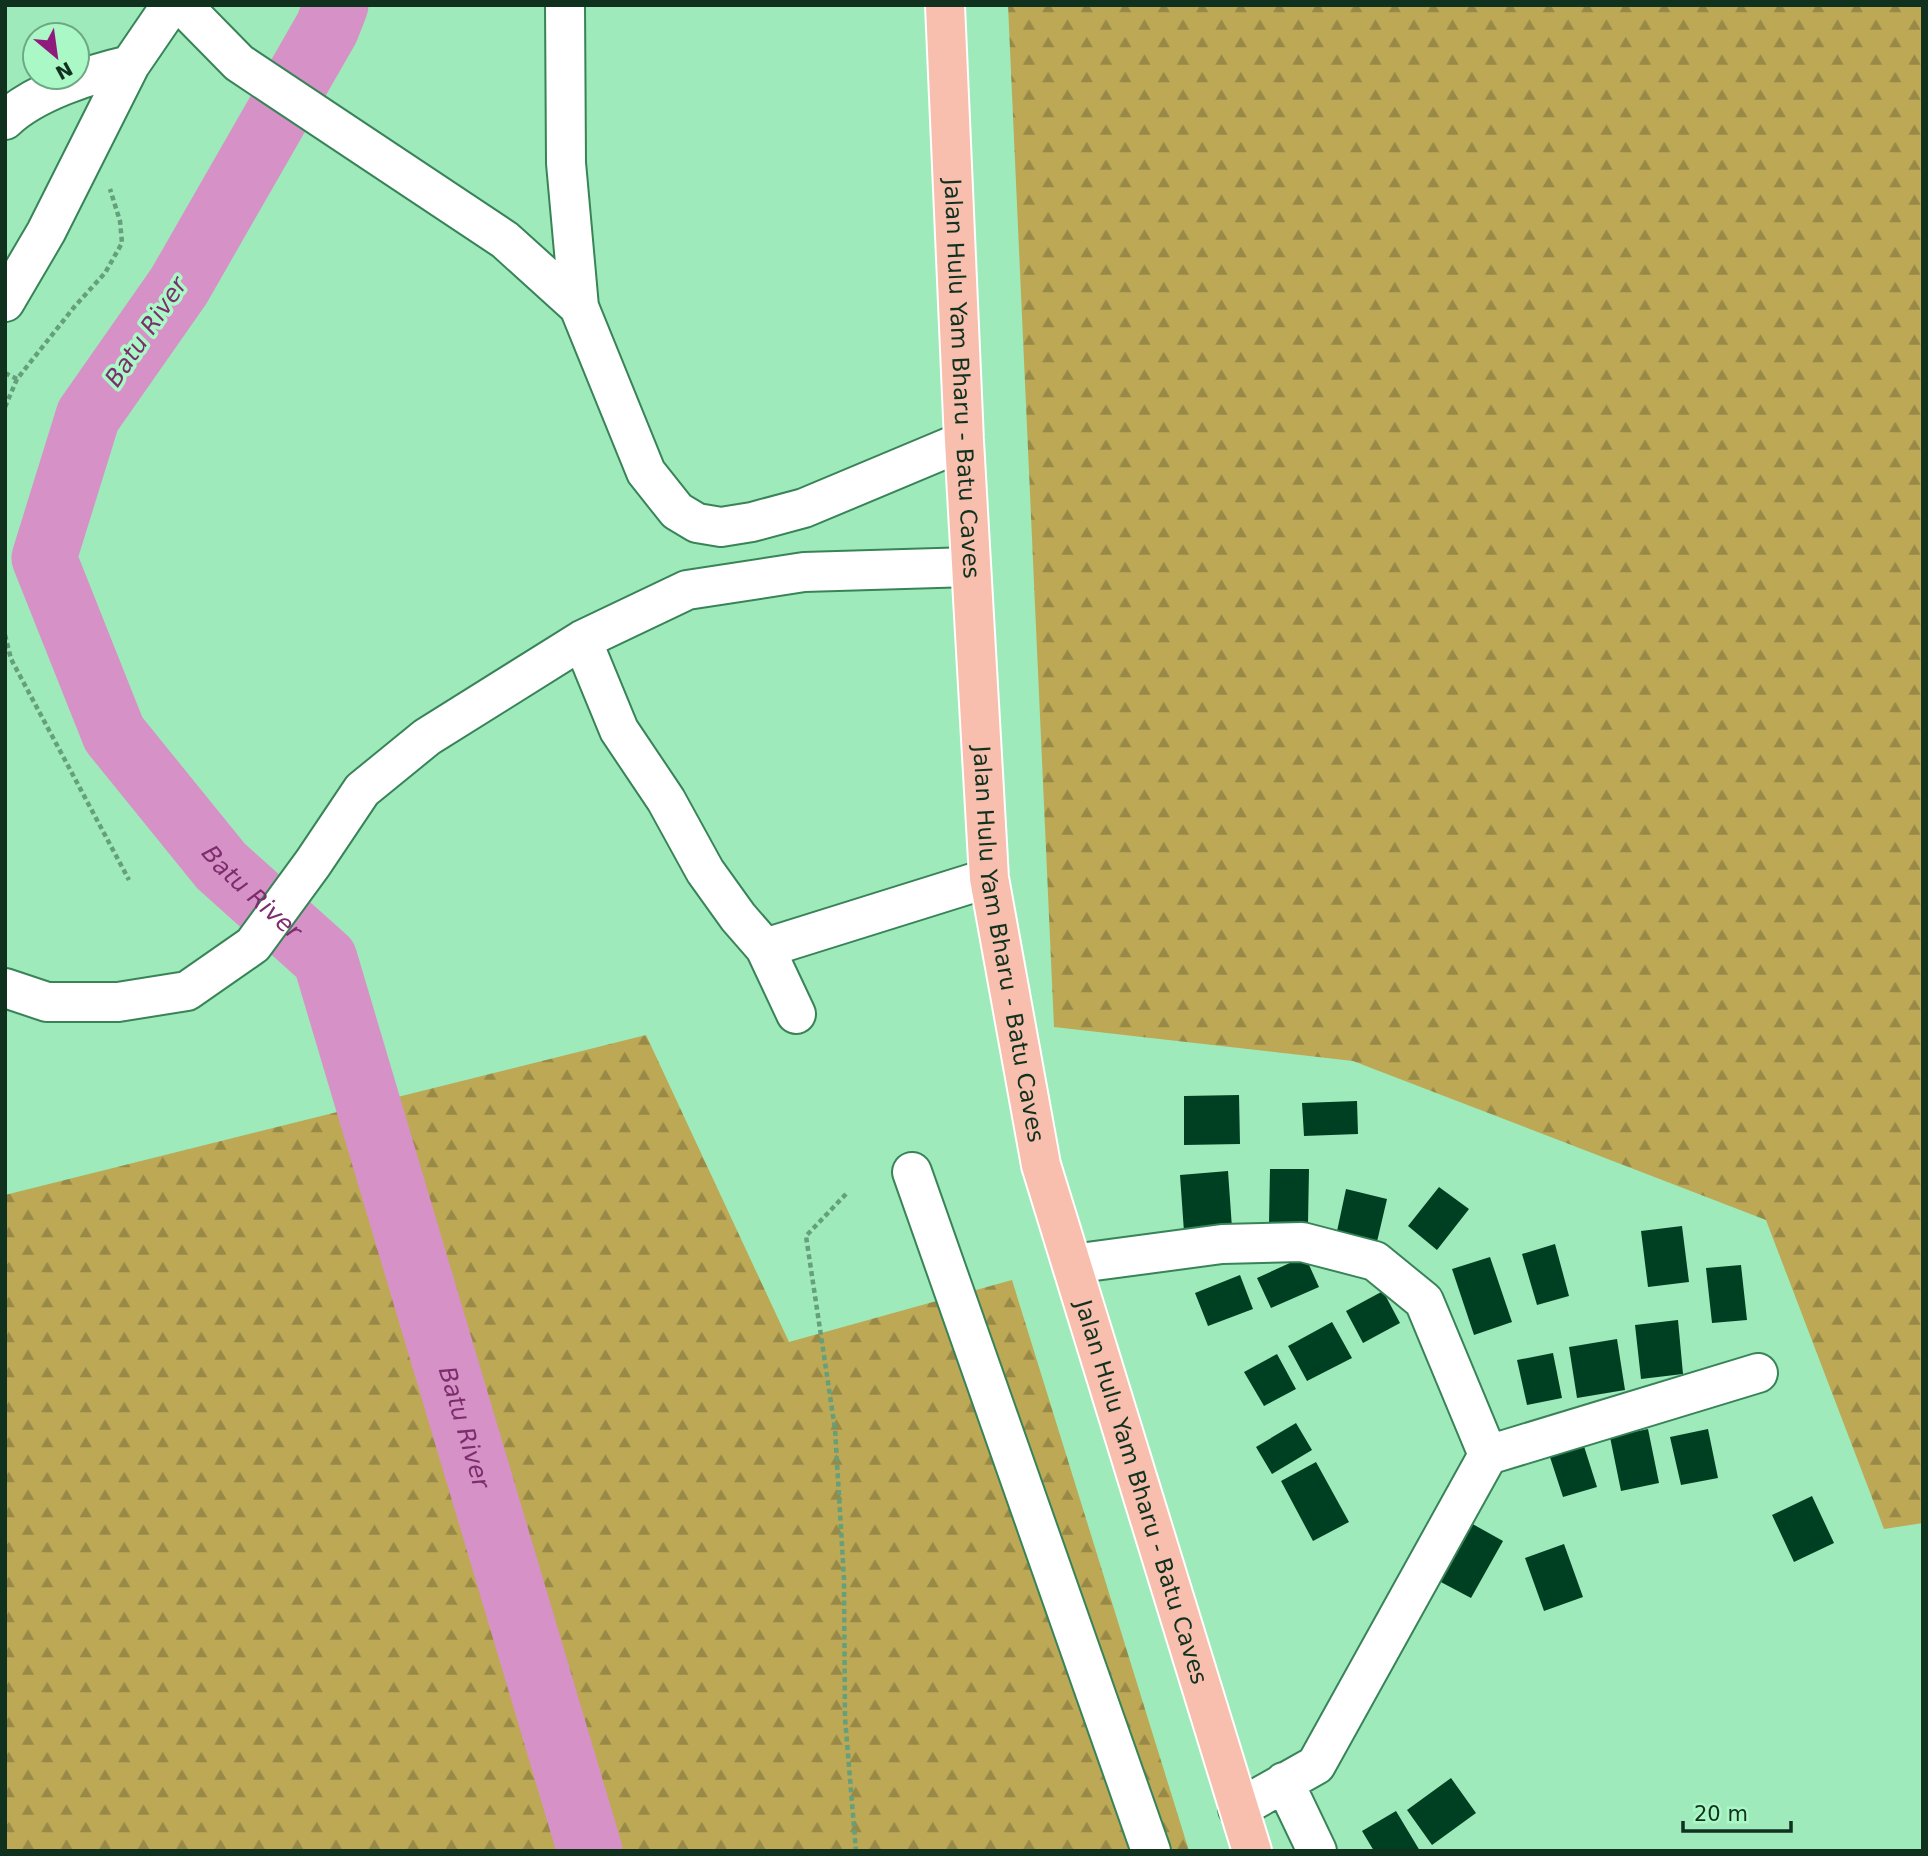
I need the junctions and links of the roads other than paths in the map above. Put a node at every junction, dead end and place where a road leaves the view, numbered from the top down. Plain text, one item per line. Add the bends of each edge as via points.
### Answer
1 (171, 5) edge
2 (182, 5) edge
3 (565, 5) edge
4 (945, 5) edge
5 (130, 65) junction
6 (9, 106) edge
7 (5, 302) edge
8 (579, 307) junction
9 (964, 441) junction
10 (971, 568) junction
11 (582, 640) junction
12 (989, 878) junction
13 (765, 948) junction
14 (5, 988) edge
15 (796, 1014) dead end
16 (912, 1172) dead end
17 (1072, 1264) junction
18 (1758, 1373) dead end
19 (1488, 1455) junction
20 (1284, 1782) junction
21 (1238, 1808) junction
22 (1151, 1851) edge
23 (1252, 1851) edge
24 (1317, 1851) edge

1 - 5 street
2 - 8 street via 239,63 505,240
3 - 8 street via 566,163
4 - 9 main road, Jalan Hulu Yam Bharu - Batu Caves
5 - 6 street via 89,75
5 - 7 street via 46,233
8 - 9 street via 646,472 677,511 697,523 721,527 804,508
9 - 10 main road, Jalan Hulu Yam Bharu - Batu Caves
10 - 11 street via 804,572 687,590
10 - 12 main road, Jalan Hulu Yam Bharu - Batu Caves
11 - 13 street via 619,730 705,870
11 - 14 street via 427,737 362,790 253,945 187,991 118,1002 47,1002
12 - 13 street
12 - 17 main road, Jalan Hulu Yam Bharu - Batu Caves via 1041,1165
13 - 15 street
16 - 22 street
17 - 19 street via 1222,1244 1302,1242 1375,1261 1424,1301
17 - 21 main road, Jalan Hulu Yam Bharu - Batu Caves
18 - 19 street
19 - 20 street via 1316,1765
20 - 21 street
20 - 24 street
21 - 23 main road, Jalan Hulu Yam Bharu - Batu Caves

